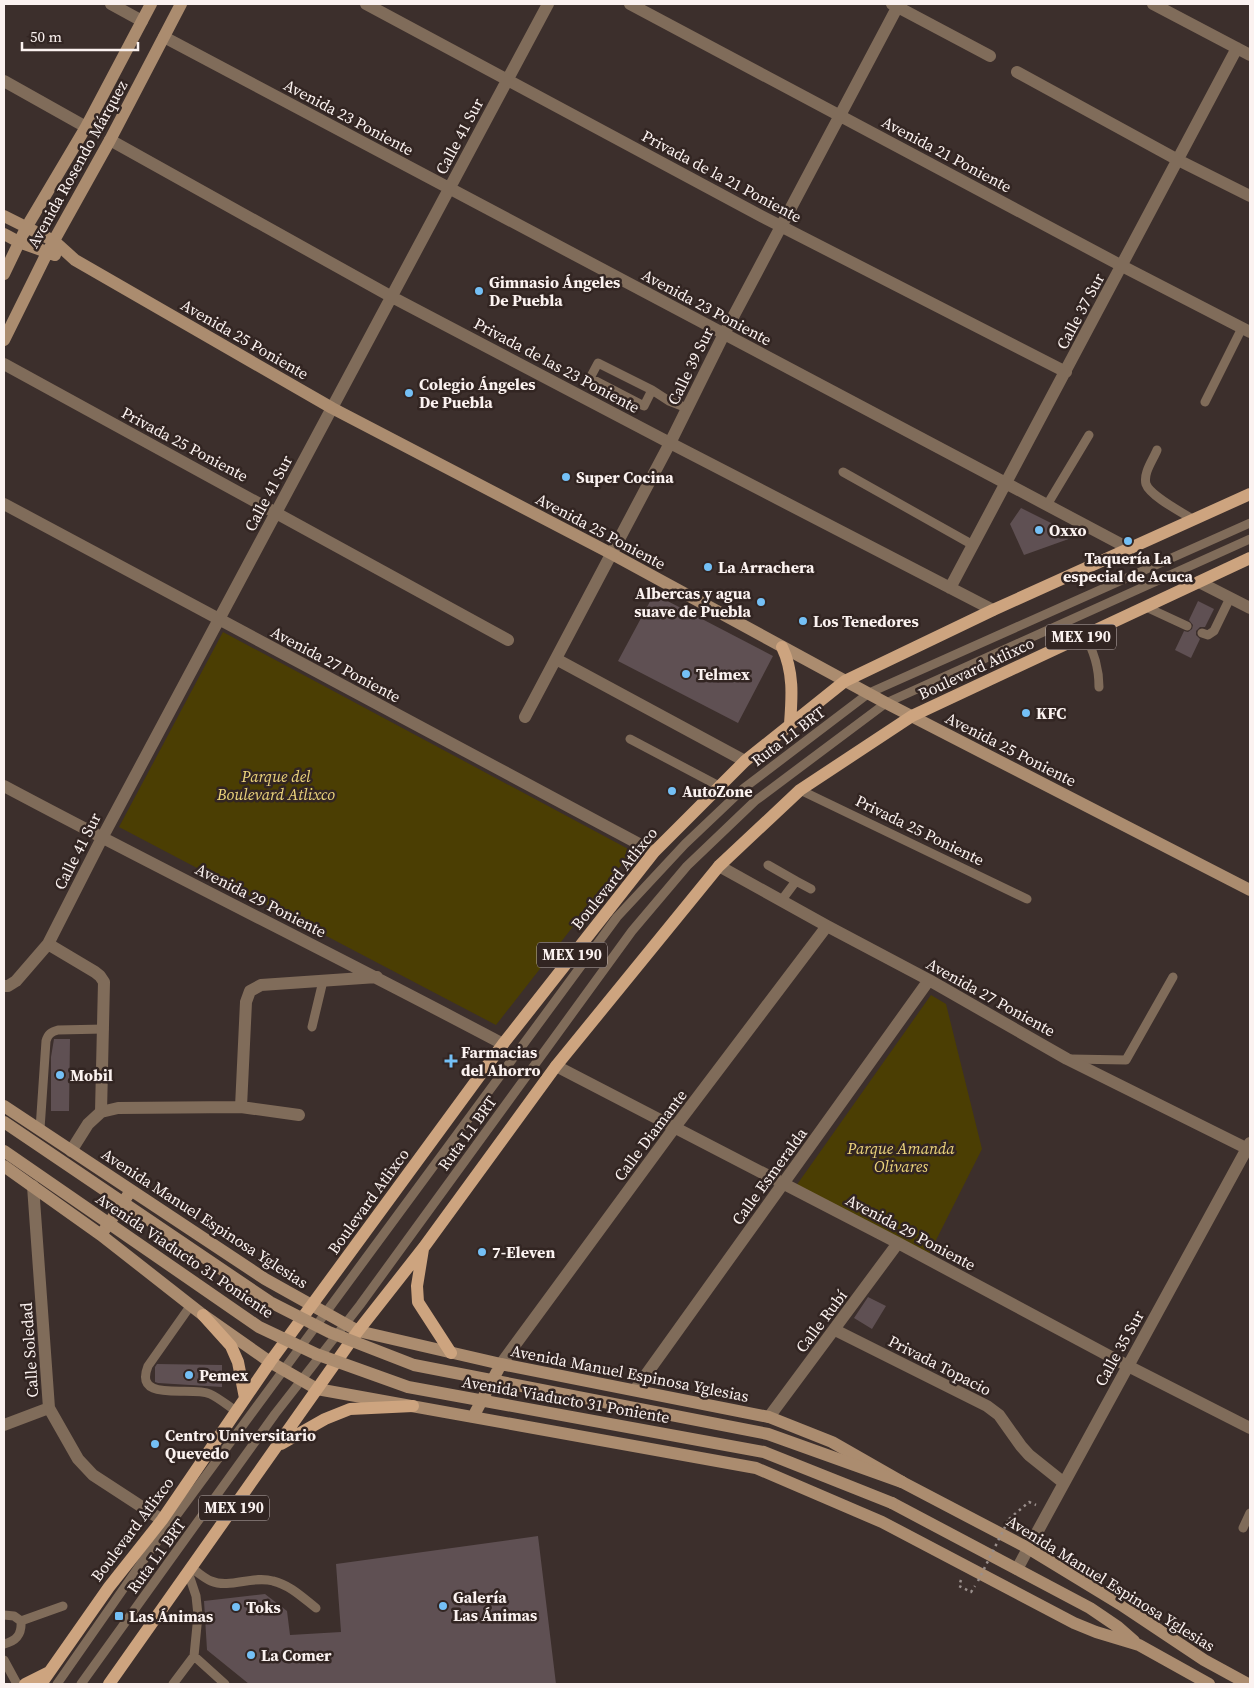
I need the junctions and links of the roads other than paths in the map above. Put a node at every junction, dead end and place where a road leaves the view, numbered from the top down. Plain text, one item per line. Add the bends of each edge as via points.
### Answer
1 (110, 4) edge
2 (151, 4) edge
3 (182, 4) edge
4 (366, 4) edge
5 (548, 4) edge
6 (630, 4) edge
7 (896, 5) edge
8 (1157, 5) edge
9 (142, 21) junction
10 (164, 37) junction
11 (1237, 48) junction
12 (1250, 54) edge
13 (990, 56) dead end
14 (1017, 72) dead end
15 (507, 79) junction
16 (4, 81) edge
17 (840, 116) junction
18 (86, 127) junction
19 (110, 140) junction
20 (1178, 160) junction
21 (450, 189) junction
22 (1250, 196) edge
23 (4, 216) edge
24 (781, 226) junction
25 (26, 228) junction
26 (4, 234) edge
27 (54, 241) junction
28 (19, 242) junction
29 (47, 252) junction
30 (75, 260) junction
31 (1122, 266) junction
32 (4, 274) edge
33 (392, 297) junction
34 (1246, 330) edge
35 (724, 334) junction
36 (4, 340) edge
37 (4, 364) edge
38 (1066, 372) junction
39 (652, 390) junction
40 (1204, 402) dead end
41 (332, 408) junction
42 (687, 408) junction
43 (1089, 435) dead end
44 (670, 443) junction
45 (1157, 450) dead end
46 (843, 472) dead end
47 (1005, 483) junction
48 (1250, 494) edge
49 (4, 504) edge
50 (1047, 505) junction
51 (276, 512) junction
52 (1194, 520) junction
53 (1250, 523) edge
54 (1250, 540) edge
55 (973, 545) junction
56 (1130, 549) junction
57 (612, 554) junction
58 (1250, 558) edge
59 (1199, 582) junction
60 (950, 588) junction
61 (1230, 598) junction
62 (1146, 607) junction
63 (1250, 608) edge
64 (992, 610) junction
65 (219, 619) junction
66 (1187, 626) dead end
67 (1202, 634) dead end
68 (1085, 635) junction
69 (508, 640) dead end
70 (782, 647) junction
71 (556, 659) junction
72 (845, 681) junction
73 (1099, 687) dead end
74 (869, 693) junction
75 (886, 703) junction
76 (912, 716) junction
77 (525, 717) dead end
78 (790, 724) junction
79 (630, 739) dead end
80 (745, 761) junction
81 (4, 786) edge
82 (720, 786) junction
83 (800, 790) junction
84 (102, 838) junction
85 (654, 852) junction
86 (768, 865) dead end
87 (718, 866) junction
88 (796, 881) junction
89 (811, 889) dead end
90 (1250, 890) edge
91 (1027, 900) dead end
92 (781, 901) junction
93 (827, 926) junction
94 (48, 944) junction
95 (377, 977) junction
96 (1173, 977) dead end
97 (929, 980) junction
98 (323, 981) junction
99 (4, 986) edge
100 (312, 1027) dead end
101 (104, 1029) junction
102 (503, 1044) junction
103 (1067, 1059) junction
104 (556, 1066) junction
105 (4, 1106) edge
106 (241, 1107) junction
107 (101, 1112) junction
108 (299, 1115) dead end
109 (4, 1122) edge
110 (675, 1127) junction
111 (40, 1129) junction
112 (1249, 1147) edge
113 (4, 1151) edge
114 (71, 1151) junction
115 (4, 1166) edge
116 (783, 1183) junction
117 (33, 1186) junction
118 (131, 1191) junction
119 (101, 1235) junction
120 (898, 1243) junction
121 (424, 1247) junction
122 (191, 1305) junction
123 (312, 1305) junction
124 (325, 1312) junction
125 (203, 1316) junction
126 (345, 1324) junction
127 (835, 1330) junction
128 (358, 1331) junction
129 (451, 1353) junction
130 (270, 1362) junction
131 (501, 1364) junction
132 (1128, 1366) junction
133 (284, 1370) junction
134 (302, 1380) junction
135 (317, 1389) junction
136 (635, 1390) junction
137 (245, 1398) junction
138 (413, 1406) junction
139 (49, 1408) junction
140 (236, 1411) junction
141 (473, 1417) junction
142 (769, 1417) junction
143 (4, 1425) edge
144 (1250, 1428) edge
145 (276, 1447) junction
146 (902, 1482) junction
147 (1064, 1483) junction
148 (1250, 1513) edge
149 (162, 1520) junction
150 (1243, 1528) dead end
151 (1028, 1548) junction
152 (1017, 1569) junction
153 (190, 1570) junction
154 (63, 1606) dead end
155 (316, 1608) dead end
156 (4, 1615) edge
157 (21, 1621) junction
158 (4, 1644) edge
159 (1139, 1645) junction
160 (194, 1656) junction
161 (4, 1660) edge
162 (49, 1672) junction
163 (16, 1684) edge
164 (25, 1684) edge
165 (41, 1684) edge
166 (57, 1684) edge
167 (81, 1684) edge
168 (109, 1684) edge
169 (172, 1684) edge
170 (225, 1684) edge
171 (1209, 1684) edge
172 (1248, 1684) edge

1 - 9 street
2 - 9 main road, Avenida Rosendo Márquez
3 - 10 main road, Avenida Rosendo Márquez
4 - 15 street, Privada de la 21 Poniente
5 - 15 street, Calle 41 Sur
6 - 17 street, Avenida 21 Poniente
7 - 13 street
7 - 17 street, Calle 39 Sur
8 - 11 street
9 - 18 main road, Avenida Rosendo Márquez
10 - 19 main road, Avenida Rosendo Márquez
10 - 21 street, Avenida 23 Poniente
11 - 12 street
11 - 20 street, Calle 37 Sur
14 - 20 street
15 - 21 street, Calle 41 Sur
15 - 24 street, Privada de la 21 Poniente
16 - 18 street
17 - 24 street, Calle 39 Sur
17 - 31 street, Avenida 21 Poniente
18 - 25 main road, Avenida Rosendo Márquez
19 - 27 main road, Avenida Rosendo Márquez
19 - 33 street, Privada de las 23 Poniente
20 - 22 street
20 - 31 street, Calle 37 Sur
21 - 33 street, Calle 41 Sur
21 - 35 street, Avenida 23 Poniente
23 - 25 main road, Avenida 25 Poniente
24 - 35 street, Calle 39 Sur
24 - 38 street, Privada de la 21 Poniente
25 - 27 main road, Avenida 25 Poniente
25 - 28 main road, Avenida Rosendo Márquez
26 - 28 main road, Avenida 25 Poniente
27 - 29 main road, Avenida Rosendo Márquez
27 - 30 main road, Avenida 25 Poniente
28 - 29 main road, Avenida 25 Poniente
28 - 32 main road, Avenida Rosendo Márquez
29 - 30 main road, Avenida 25 Poniente
29 - 36 main road, Avenida Rosendo Márquez
30 - 41 main road, Avenida 25 Poniente
31 - 34 street, Avenida 21 Poniente
31 - 38 street, Calle 37 Sur
33 - 41 street, Calle 41 Sur
33 - 44 street, Privada de las 23 Poniente
34 - 40 lane
35 - 42 street, Calle 39 Sur
35 - 47 street, Avenida 23 Poniente
37 - 51 street, Privada 25 Poniente
38 - 47 street, Calle 37 Sur
39 - 39 lane via 598,363 590,378 644,406
39 - 42 lane
41 - 51 street, Calle 41 Sur
41 - 57 main road, Avenida 25 Poniente
42 - 44 street, Calle 39 Sur
43 - 50 lane
44 - 57 street, Calle 39 Sur
44 - 60 street, Privada de las 23 Poniente
45 - 52 lane via 1146,473 1146,484 1167,503
46 - 55 lane
47 - 50 street, Avenida 23 Poniente
47 - 55 street, Calle 37 Sur
48 - 52 main road, Boulevard Atlixco / MEX 190
49 - 65 street, Avenida 27 Poniente
50 - 56 street, Avenida 23 Poniente
51 - 65 street, Calle 41 Sur
51 - 69 street, Privada 25 Poniente
52 - 56 main road, Boulevard Atlixco / MEX 190
53 - 74 lane, Ruta L1 BRT
54 - 75 lane, Ruta L1 BRT
55 - 60 street, Calle 37 Sur
56 - 64 main road, Boulevard Atlixco / MEX 190
57 - 70 main road, Avenida 25 Poniente
57 - 71 street, Calle 39 Sur
58 - 59 main road, Boulevard Atlixco / MEX 190
59 - 61 street
59 - 62 main road, Boulevard Atlixco / MEX 190
60 - 64 street, Privada de las 23 Poniente
61 - 63 street
61 - 67 lane via 1214,631
62 - 66 lane
62 - 68 main road, Boulevard Atlixco / MEX 190
64 - 72 main road, Boulevard Atlixco / MEX 190
65 - 84 street, Calle 41 Sur
65 - 85 street, Avenida 27 Poniente
68 - 73 lane via 1097,662
68 - 76 main road, Boulevard Atlixco / MEX 190
70 - 72 main road, Avenida 25 Poniente
70 - 78 main road via 791,673
71 - 77 street, Calle 39 Sur
71 - 80 street
72 - 74 main road, Avenida 25 Poniente
72 - 78 main road, Boulevard Atlixco / MEX 190
74 - 75 main road, Avenida 25 Poniente
74 - 124 lane, Ruta L1 BRT via 744,788 685,844 617,917
75 - 76 main road, Avenida 25 Poniente
75 - 126 lane, Ruta L1 BRT via 755,801 687,866 626,939
76 - 83 main road, Boulevard Atlixco / MEX 190
76 - 90 main road, Avenida 25 Poniente
78 - 80 main road, Boulevard Atlixco / MEX 190
79 - 82 lane
80 - 82 main road, Boulevard Atlixco / MEX 190
81 - 84 street, Avenida 29 Poniente
82 - 85 main road, Boulevard Atlixco / MEX 190
83 - 87 main road, Boulevard Atlixco / MEX 190
83 - 91 lane, Privada 25 Poniente
84 - 94 street, Calle 41 Sur
84 - 95 street, Avenida 29 Poniente
85 - 102 main road, Boulevard Atlixco / MEX 190
86 - 88 lane
87 - 92 street, Avenida 27 Poniente
87 - 104 main road, Boulevard Atlixco / MEX 190
88 - 89 lane
88 - 92 lane
92 - 93 street, Avenida 27 Poniente
93 - 97 street, Avenida 27 Poniente
93 - 110 street, Calle Diamante
94 - 99 street, Calle 41 Sur via 16,981
94 - 101 street via 100,976 104,982
95 - 98 street
95 - 102 street, Avenida 29 Poniente
96 - 103 lane via 1126,1060
97 - 103 street, Avenida 27 Poniente
97 - 116 street, Calle Esmeralda
98 - 100 lane
98 - 106 street via 261,985 250,991 246,1002
101 - 107 street
101 - 111 lane via 58,1030 48,1036
102 - 123 main road, Boulevard Atlixco / MEX 190
103 - 112 street, Avenida 27 Poniente
104 - 110 street, Avenida 29 Poniente
104 - 121 main road, Boulevard Atlixco / MEX 190
105 - 111 main road, Avenida Manuel Espinosa Yglesias
106 - 107 street via 118,1108
106 - 108 street
107 - 114 street via 88,1124
109 - 146 main road, Avenida Viaducto 31 Poniente, bridge via 270,1302 329,1332 414,1365 768,1434
110 - 116 street, Avenida 29 Poniente
110 - 131 street, Calle Diamante
111 - 114 main road, Avenida Manuel Espinosa Yglesias
112 - 132 street, Calle 35 Sur
113 - 152 main road, Avenida Viaducto 31 Poniente, bridge via 259,1327 316,1354 408,1387 764,1452 892,1503
114 - 118 main road, Avenida Manuel Espinosa Yglesias
115 - 117 main road
116 - 120 street, Avenida 29 Poniente
116 - 136 street, Calle Esmeralda
117 - 119 main road
117 - 139 street, Calle Soledad
118 - 119 main road
118 - 123 main road, Avenida Manuel Espinosa Yglesias via 265,1279
119 - 122 main road
120 - 127 street, Calle Rubí
120 - 132 street, Avenida 29 Poniente
121 - 128 main road, Boulevard Atlixco / MEX 190
121 - 129 main road via 417,1286 418,1302
122 - 125 main road
122 - 140 lane via 148,1366 144,1376 146,1384 152,1389 211,1394
123 - 124 main road, Avenida Manuel Espinosa Yglesias
123 - 130 main road, Boulevard Atlixco / MEX 190
124 - 126 main road, Avenida Manuel Espinosa Yglesias
124 - 133 lane, Ruta L1 BRT
125 - 130 main road
125 - 137 main road via 231,1346 238,1362
126 - 128 main road, Avenida Manuel Espinosa Yglesias
126 - 134 lane, Ruta L1 BRT
127 - 142 street, Calle Rubí
127 - 147 street, Privada Topacio via 987,1406 999,1415 1029,1455
128 - 129 main road, Avenida Manuel Espinosa Yglesias
128 - 135 main road, Boulevard Atlixco / MEX 190
129 - 131 main road, Avenida Manuel Espinosa Yglesias
130 - 133 main road
130 - 137 main road, Boulevard Atlixco / MEX 190
131 - 136 main road, Avenida Manuel Espinosa Yglesias
131 - 141 main road
132 - 144 street, Avenida 29 Poniente
132 - 147 street, Calle 35 Sur
133 - 134 main road
133 - 166 lane, Ruta L1 BRT
134 - 135 main road
134 - 167 lane, Ruta L1 BRT
135 - 138 main road
135 - 145 main road, Boulevard Atlixco / MEX 190
136 - 142 main road, Avenida Manuel Espinosa Yglesias
137 - 140 main road, Boulevard Atlixco / MEX 190
138 - 141 main road
138 - 145 main road via 350,1408
139 - 143 street
139 - 149 street, Calle Soledad via 78,1459 92,1475
140 - 149 main road, Boulevard Atlixco / MEX 190
141 - 159 main road via 756,1468 882,1522 1074,1623
142 - 146 main road, Avenida Manuel Espinosa Yglesias via 832,1442
145 - 153 main road, Boulevard Atlixco / MEX 190
146 - 151 main road, Avenida Manuel Espinosa Yglesias
147 - 151 street, Calle 35 Sur
148 - 150 lane
149 - 162 main road, Boulevard Atlixco / MEX 190 via 109,1587
151 - 152 street, Calle 35 Sur
151 - 172 main road, Avenida Manuel Espinosa Yglesias via 1204,1660
152 - 159 main road, Avenida Viaducto 31 Poniente via 1090,1608
153 - 155 lane via 212,1582 273,1580 287,1586
153 - 160 lane via 198,1615
153 - 168 main road, Boulevard Atlixco / MEX 190
154 - 157 lane
156 - 157 lane
157 - 158 lane via 18,1637
159 - 171 main road
160 - 169 lane
160 - 170 lane
161 - 163 lane
162 - 164 main road
162 - 165 main road, Boulevard Atlixco / MEX 190

